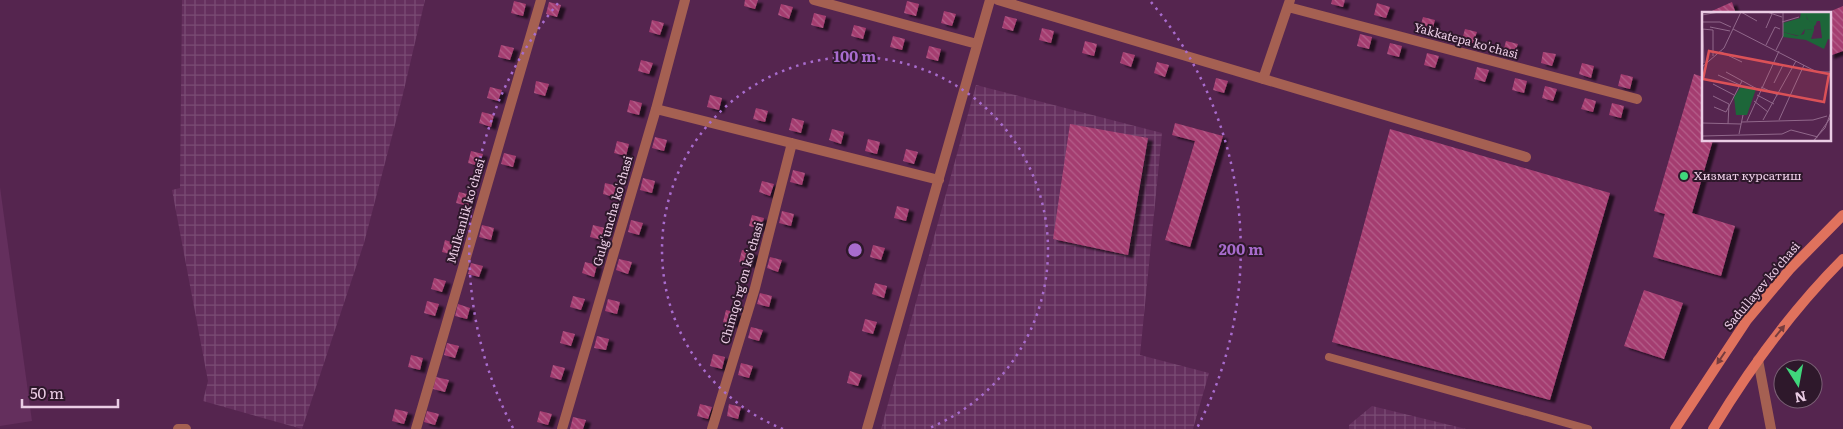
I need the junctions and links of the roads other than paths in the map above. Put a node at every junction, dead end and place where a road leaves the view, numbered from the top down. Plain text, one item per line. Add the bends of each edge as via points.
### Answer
1 (541, 0) edge
2 (685, 0) edge
3 (814, 0) edge
4 (990, 0) edge
5 (998, 0) edge
6 (1289, 4) edge
7 (977, 44) junction
8 (1263, 79) junction
9 (1637, 99) dead end
10 (656, 109) junction
11 (792, 143) junction
12 (1526, 157) dead end
13 (938, 180) junction
14 (1843, 215) edge
15 (1843, 259) edge
16 (1329, 357) dead end
17 (1758, 360) junction
18 (178, 429) edge
19 (186, 429) edge
20 (416, 429) edge
21 (562, 429) edge
22 (712, 429) edge
23 (867, 429) edge
24 (1588, 429) edge
25 (1676, 429) edge
26 (1713, 429) edge
27 (1771, 429) edge

1 - 20 street, Mulkanlik ko'chasi
2 - 10 street, Gulg'uncha ko'chasi
3 - 7 street
4 - 7 street
5 - 8 street
6 - 8 street
6 - 9 street, Yakkatepa ko'chasi
7 - 13 street
8 - 12 street
10 - 11 street
10 - 21 street, Gulg'uncha ko'chasi
11 - 13 street
11 - 22 street, Chimqo'rg'on ko'chasi via 755,288
13 - 23 street
14 -> 25 main road, Sadullayev ko'chasi via 1790,269 1747,320
17 -> 15 main road via 1815,287
16 - 24 lane
17 - 26 main road
17 - 27 street
18 - 19 street

